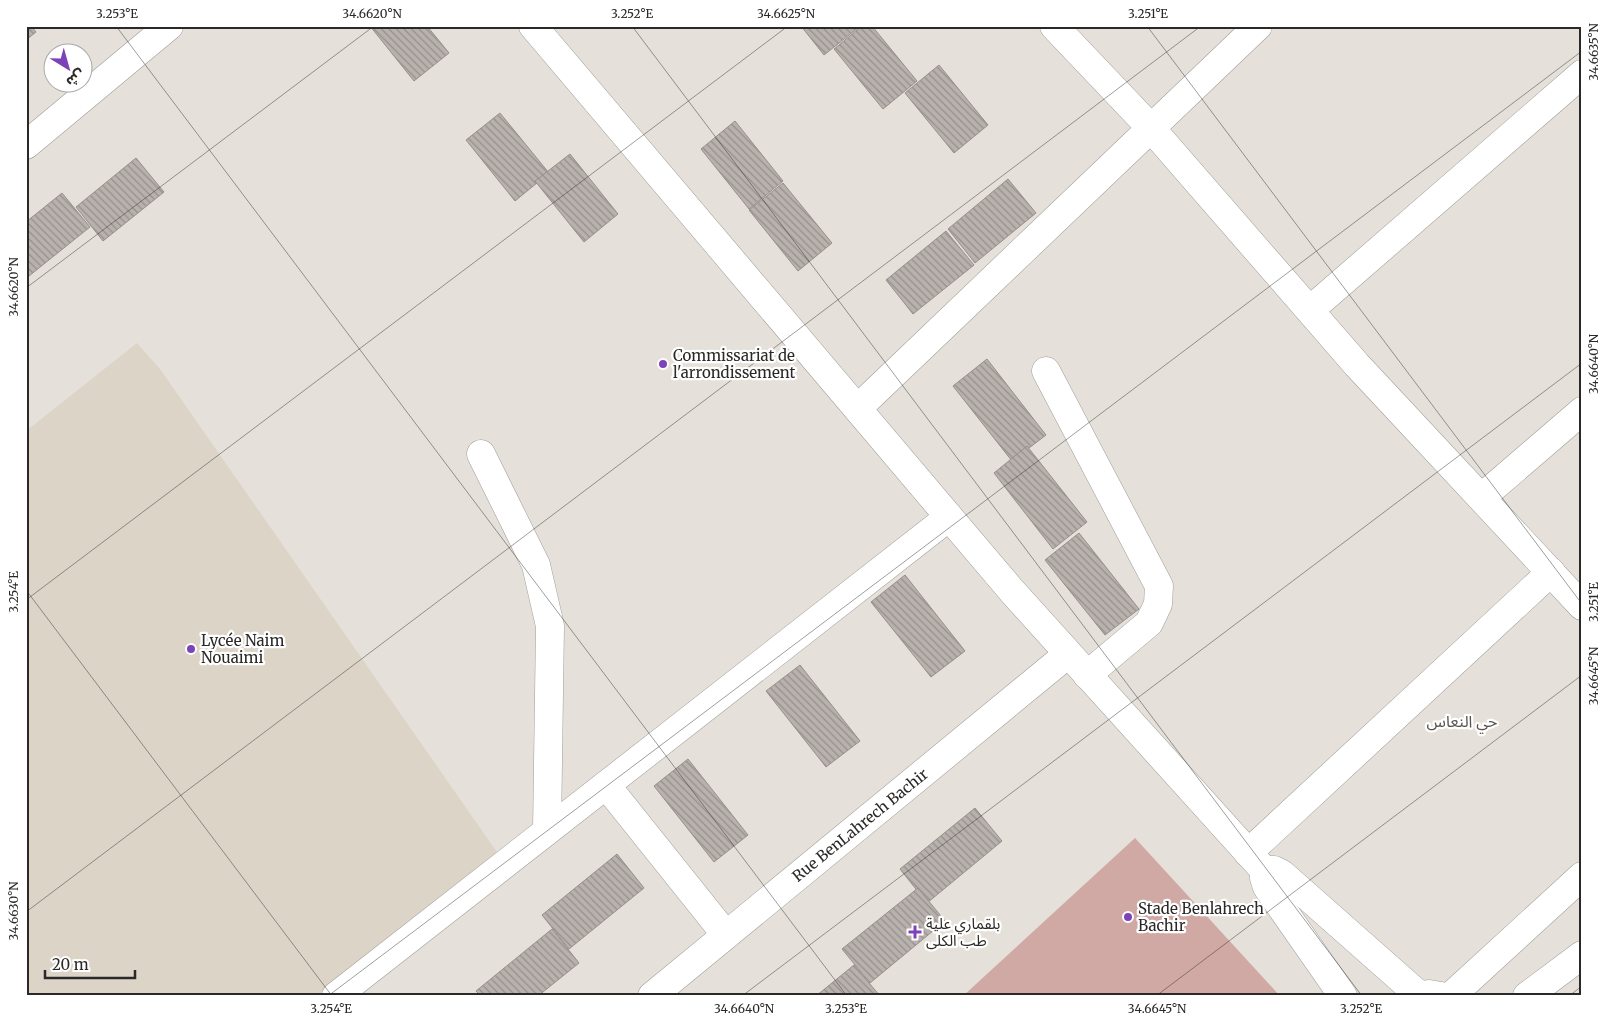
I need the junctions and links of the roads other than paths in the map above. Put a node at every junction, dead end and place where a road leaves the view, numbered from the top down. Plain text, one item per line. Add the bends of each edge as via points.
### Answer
1 (169, 26) edge
2 (533, 26) edge
3 (1054, 26) edge
4 (1258, 26) edge
5 (1582, 74) edge
6 (1150, 127) junction
7 (26, 145) edge
8 (1310, 310) junction
9 (1046, 371) dead end
10 (858, 408) junction
11 (1582, 411) edge
12 (481, 454) dead end
13 (1482, 497) junction
14 (949, 517) junction
15 (1551, 572) junction
16 (1582, 606) edge
17 (1068, 654) junction
18 (1087, 675) junction
19 (606, 785) junction
20 (547, 831) junction
21 (1256, 862) junction
22 (1582, 876) edge
23 (726, 935) junction
24 (1582, 955) edge
25 (336, 996) edge
26 (652, 996) edge
27 (1343, 996) edge
28 (1419, 996) edge
29 (1441, 996) edge
30 (1451, 996) edge
31 (1526, 996) edge

1 - 7 street
2 - 10 street
3 - 6 street
4 - 6 street
5 - 8 street
6 - 8 street
6 - 10 street
8 - 13 street via 1356,365
9 - 18 street via 1159,586 1158,604 1150,623
10 - 14 street
11 - 13 street
12 - 20 street via 536,565 550,626
13 - 15 street
14 - 17 street
14 - 19 street
15 - 16 street
15 - 21 street
17 - 18 street
17 - 23 street, Rue BenLahrech Bachir
18 - 21 street
19 - 20 street
19 - 23 street
20 - 25 street
21 - 27 street via 1267,887
21 - 28 street via 1282,874
22 - 30 street
23 - 26 street, Rue BenLahrech Bachir
24 - 31 street
28 - 29 street

